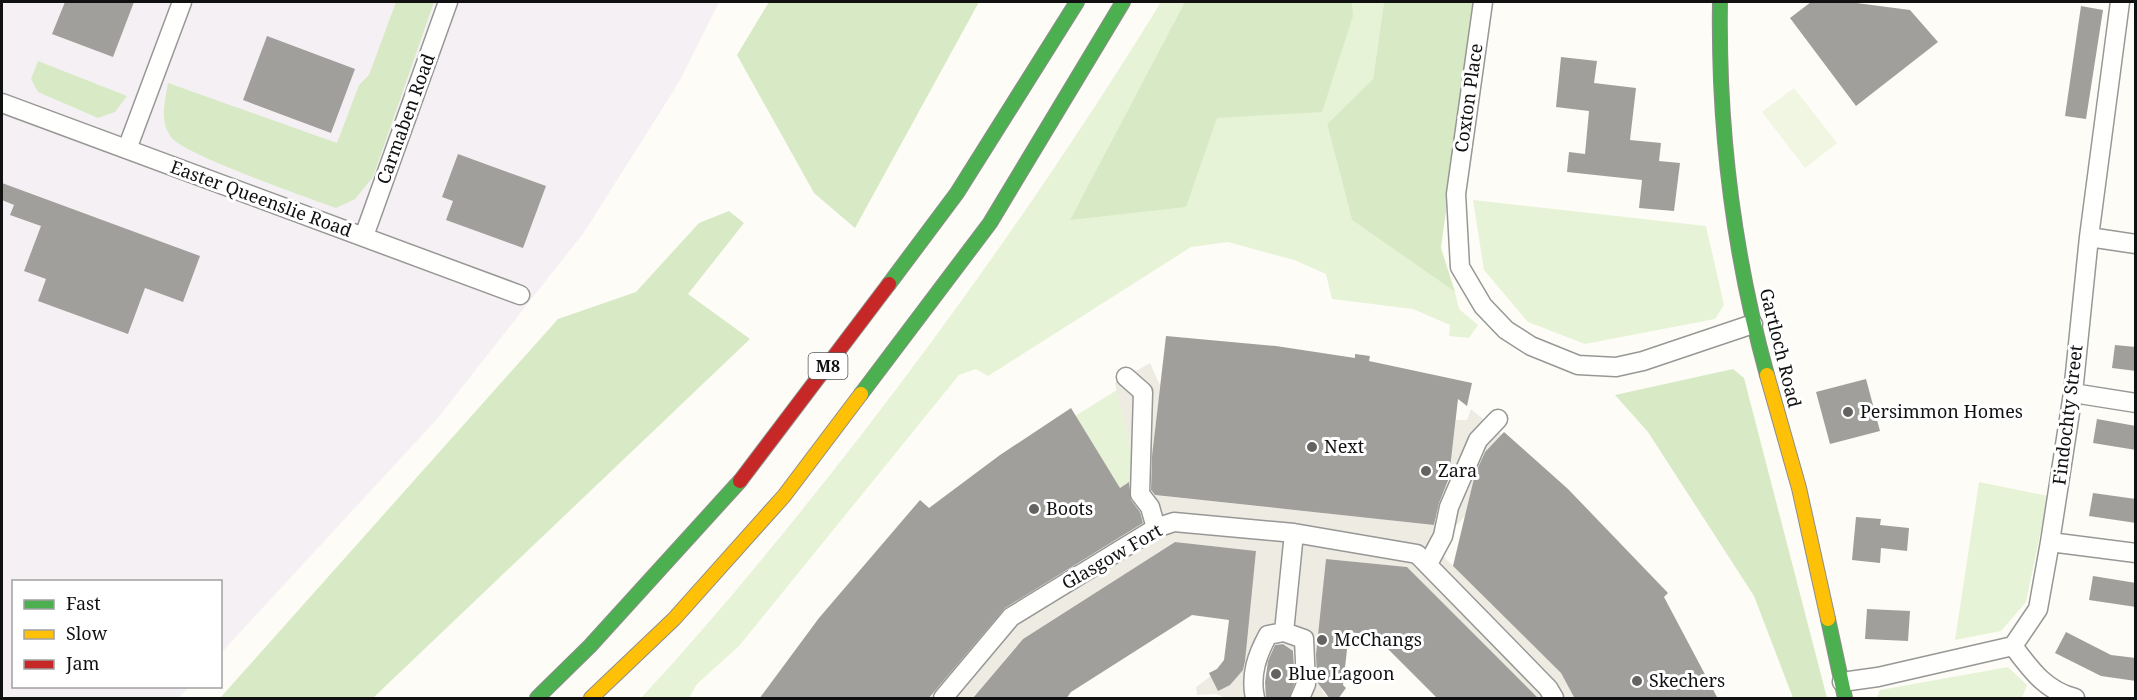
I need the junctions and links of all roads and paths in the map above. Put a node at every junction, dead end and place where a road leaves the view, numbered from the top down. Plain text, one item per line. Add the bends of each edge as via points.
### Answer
1 (182, 2) edge
2 (448, 2) edge
3 (1077, 2) edge
4 (1123, 2) edge
5 (1483, 2) edge
6 (1720, 2) edge
7 (2120, 2) edge
8 (2, 103) edge
9 (127, 149) junction
10 (364, 236) junction
11 (2089, 237) junction
12 (2136, 244) edge
13 (520, 295) dead end
14 (1753, 324) junction
15 (1126, 376) dead end
16 (2073, 393) junction
17 (2136, 403) edge
18 (1498, 419) dead end
19 (1156, 528) junction
20 (1294, 533) junction
21 (2050, 542) junction
22 (2136, 553) edge
23 (1428, 564) junction
24 (674, 619) junction
25 (1284, 632) junction
26 (2013, 646) junction
27 (632, 680) dead end
28 (1843, 690) edge
29 (537, 699) edge
30 (591, 699) edge
31 (943, 699) edge
32 (1255, 699) edge
33 (1300, 699) edge
34 (1554, 699) edge
35 (2075, 699) edge

1 - 9 street
2 - 10 street, Carmaben Road
3 - 29 main road, M8 via 957,193 753,466
4 - 24 main road, M8 via 990,223 784,496
5 - 14 street, Coxton Place via 1456,194 1460,267 1483,306 1506,330 1560,360 1578,365 1616,367 1643,361
6 - 14 main road, Gartloch Road via 1719,72 1726,175
7 - 11 street, Findochty Street
8 - 9 street, Easter Queenslie Road
9 - 10 street, Easter Queenslie Road
10 - 13 street, Easter Queenslie Road
11 - 12 street
11 - 16 street, Findochty Street
14 - 28 main road, Gartloch Road via 1799,488
15 - 19 street via 1143,392 1140,494 1150,507
16 - 17 street
16 - 21 street, Findochty Street
18 - 23 street via 1478,440 1449,507 1443,536
19 - 20 street, Glasgow Fort via 1174,522
19 - 31 street, Glasgow Fort via 1011,617
20 - 23 street, Glasgow Fort via 1417,554
20 - 25 street
21 - 22 street
21 - 26 street, Findochty Street via 2038,609
23 - 34 street, Glasgow Fort via 1548,688
24 - 27 main road
24 - 30 main road, M8
25 - 32 street via 1268,635 1260,650 1252,674
25 - 33 street via 1304,639 1306,684
26 - 28 street via 1878,677
26 - 35 street via 2039,680

